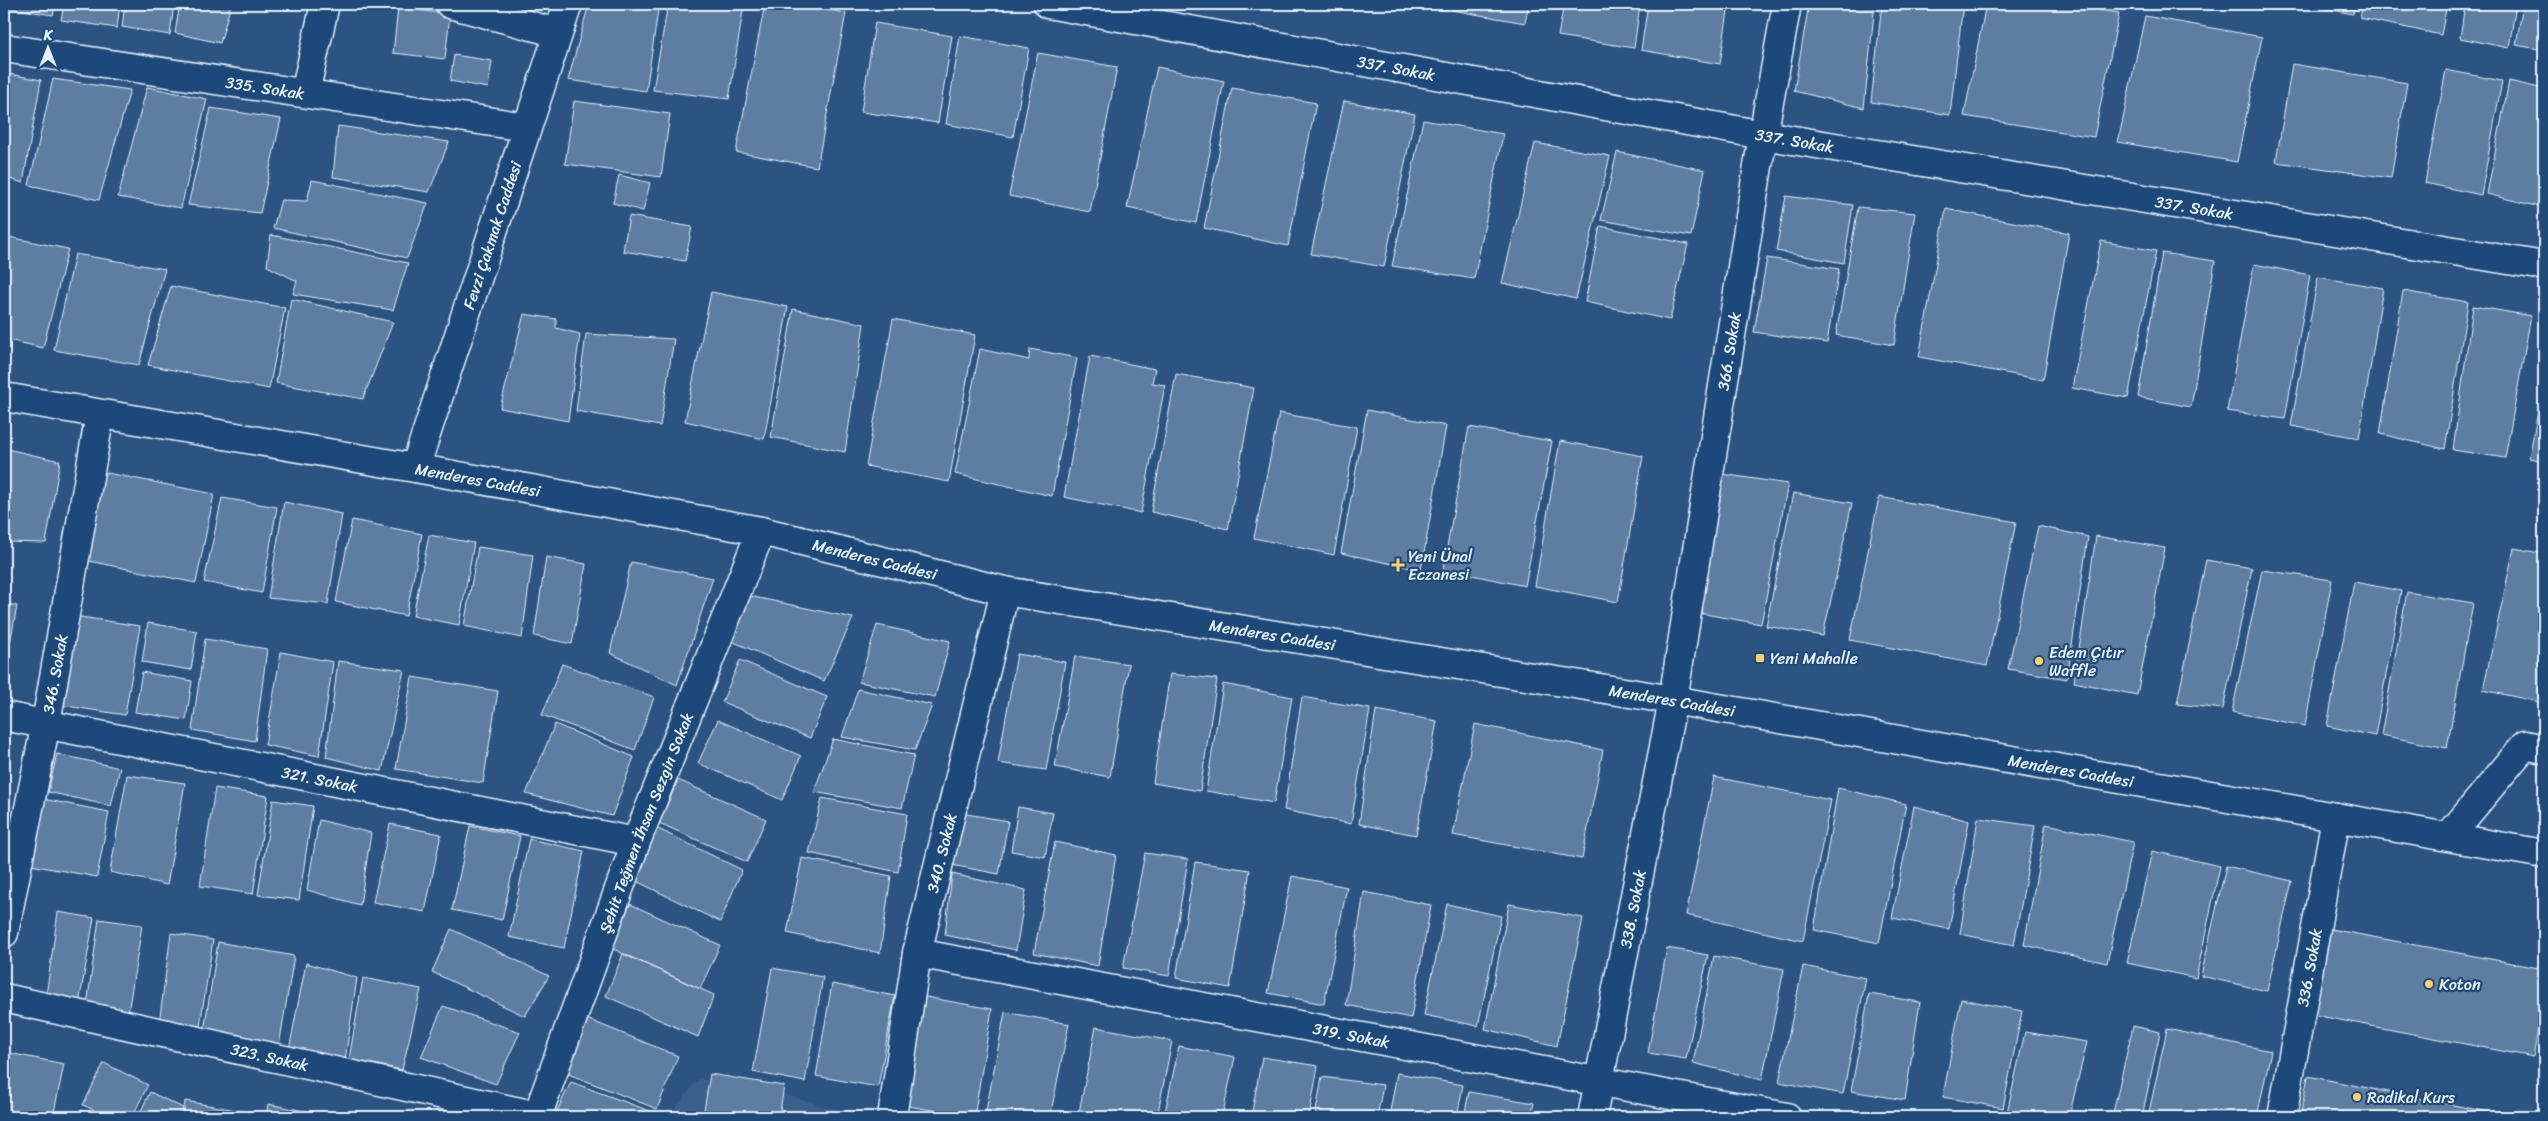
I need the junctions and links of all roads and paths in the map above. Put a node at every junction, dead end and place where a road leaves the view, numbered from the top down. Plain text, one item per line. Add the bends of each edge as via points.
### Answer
1 (325, 4) edge
2 (450, 4) edge
3 (568, 4) edge
4 (1048, 4) edge
5 (1787, 4) edge
6 (558, 33) junction
7 (4, 48) edge
8 (304, 93) junction
9 (526, 127) junction
10 (1763, 135) junction
11 (2544, 266) edge
12 (4, 397) edge
13 (100, 414) junction
14 (415, 468) junction
15 (760, 531) junction
16 (1005, 590) junction
17 (1672, 700) junction
18 (4, 716) edge
19 (46, 723) junction
20 (2544, 749) edge
21 (2336, 817) junction
22 (2449, 836) junction
23 (636, 842) junction
24 (2544, 854) edge
25 (4, 933) edge
26 (917, 953) junction
27 (4, 998) edge
28 (1599, 1082) junction
29 (537, 1117) edge
30 (892, 1117) edge
31 (1592, 1117) edge
32 (1787, 1117) edge
33 (2282, 1117) edge

1 - 8 street
2 - 6 street
3 - 6 street, Fevzi Çakmak Caddesi
4 - 10 street, 337. Sokak
5 - 10 street, 366. Sokak
6 - 9 street, Fevzi Çakmak Caddesi
7 - 8 street, 335. Sokak
8 - 9 street, 335. Sokak
9 - 14 street, Fevzi Çakmak Caddesi
10 - 11 street, 337. Sokak
10 - 17 street, 366. Sokak
12 - 13 street, Menderes Caddesi
13 - 14 street, Menderes Caddesi
13 - 19 street, 346. Sokak
14 - 15 street, Menderes Caddesi
15 - 16 street, Menderes Caddesi
15 - 23 street, Şehit Teğmen İhsan Sezgin Sokak
16 - 17 street, Menderes Caddesi
16 - 26 street, 340. Sokak
17 - 21 street, Menderes Caddesi
17 - 28 street, 338. Sokak
18 - 19 street, 321. Sokak
19 - 23 street, 321. Sokak
19 - 25 street, 346. Sokak
20 - 22 street via 2525,745
21 - 22 street, Menderes Caddesi
21 - 33 street, 336. Sokak
22 - 24 street, Menderes Caddesi
23 - 29 street, Şehit Teğmen İhsan Sezgin Sokak
26 - 28 street, 319. Sokak
26 - 30 street, 340. Sokak
27 - 29 street, 323. Sokak
28 - 31 street, 338. Sokak
28 - 32 street, 319. Sokak

